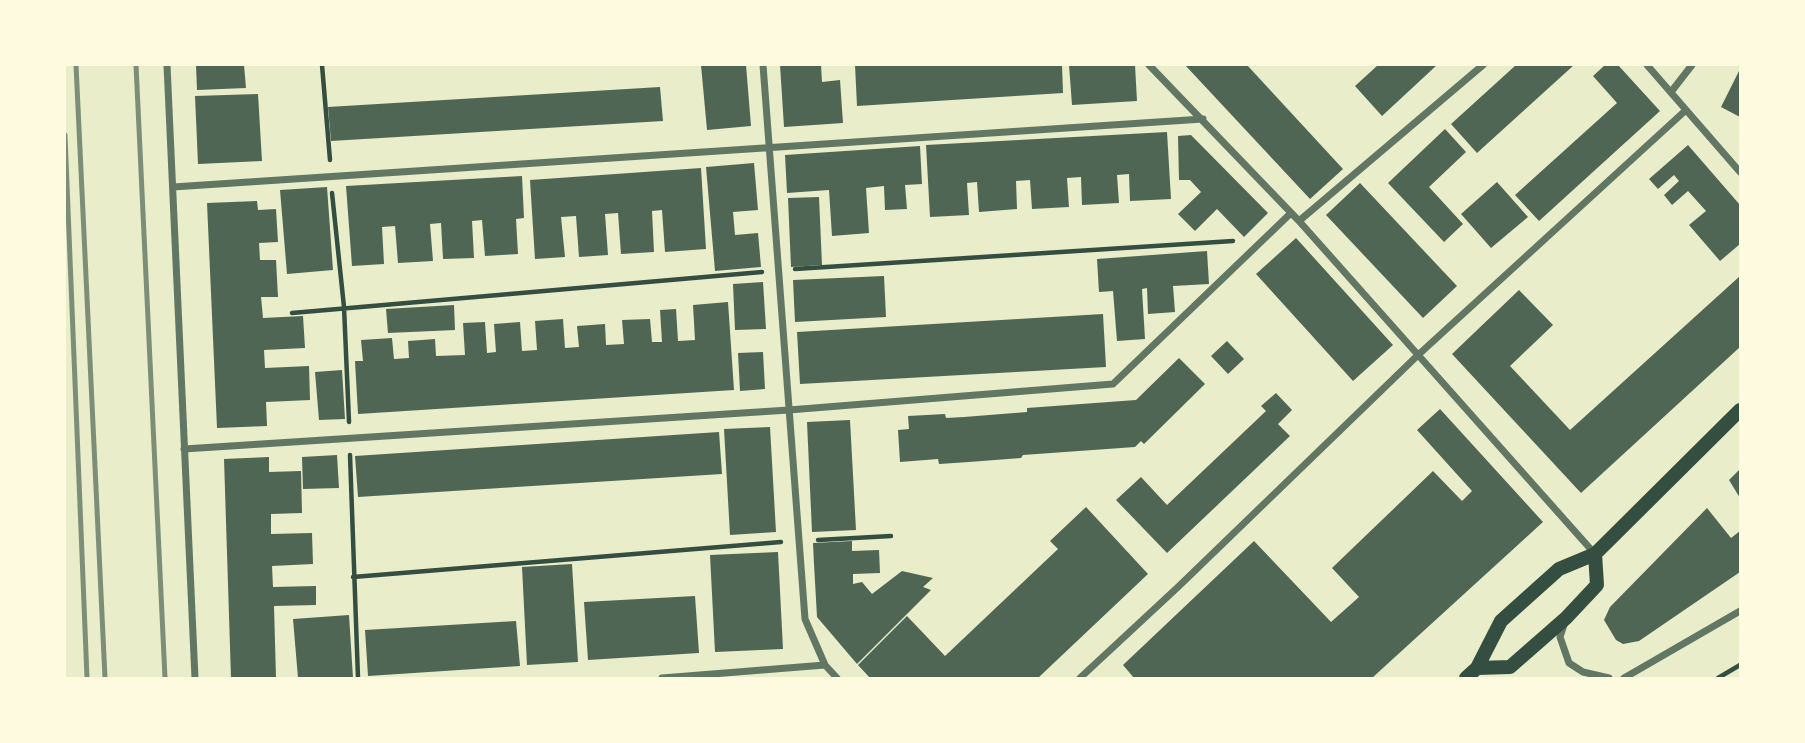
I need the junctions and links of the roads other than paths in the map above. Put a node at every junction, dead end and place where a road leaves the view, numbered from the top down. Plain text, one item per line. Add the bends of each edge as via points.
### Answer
1 (167, 65) edge
2 (763, 65) edge
3 (1149, 65) edge
4 (1483, 65) edge
5 (1647, 65) edge
6 (1692, 65) edge
7 (1671, 92) junction
8 (1686, 110) junction
9 (1203, 119) junction
10 (771, 148) junction
11 (1740, 172) edge
12 (173, 187) junction
13 (1291, 213) junction
14 (1299, 221) junction
15 (1417, 356) junction
16 (789, 410) junction
17 (1740, 410) edge
18 (184, 449) junction
19 (1595, 554) junction
20 (1740, 611) edge
21 (1566, 618) junction
22 (825, 665) junction
23 (1471, 673) edge
24 (195, 678) edge
25 (662, 678) edge
26 (837, 678) edge
27 (1080, 678) edge
28 (1609, 678) edge
29 (1624, 678) edge

1 - 12 street
2 - 10 street
3 - 9 street
4 - 14 street
5 - 7 street
6 - 7 street
7 - 8 street
8 - 11 street
8 - 15 street
9 - 10 street
9 - 13 street
10 - 12 street
10 - 16 street
12 - 18 street
13 - 14 street
13 - 16 street via 1113,384
14 - 15 street
15 - 19 street
15 - 27 street
16 - 18 street
16 - 22 street via 805,619
17 - 19 main road
18 - 24 street
19 - 21 main road via 1597,585
19 - 23 main road via 1559,569 1501,621
20 - 29 street
21 - 23 main road via 1510,667
21 - 28 street via 1560,637 1569,663 1583,672
22 - 25 street
22 - 26 street

